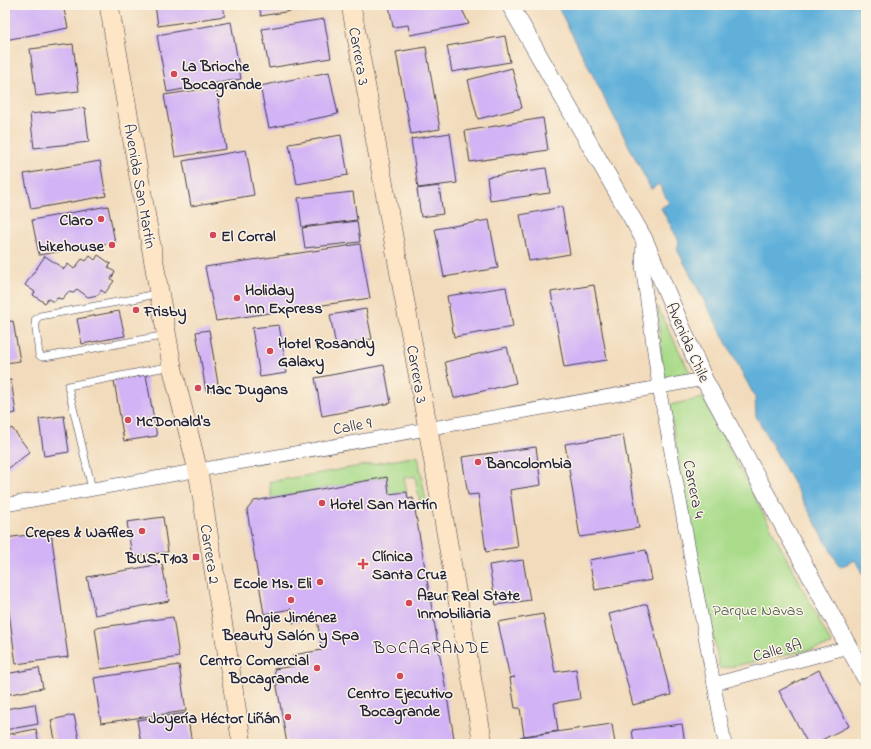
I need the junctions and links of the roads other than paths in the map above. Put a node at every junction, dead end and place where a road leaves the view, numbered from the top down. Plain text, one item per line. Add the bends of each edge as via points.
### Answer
1 (110, 5) edge
2 (351, 5) edge
3 (510, 5) edge
4 (644, 238) junction
5 (160, 293) junction
6 (167, 335) junction
7 (172, 366) junction
8 (704, 379) junction
9 (658, 387) junction
10 (428, 429) junction
11 (198, 471) junction
12 (92, 490) junction
13 (5, 505) edge
14 (849, 647) junction
15 (866, 680) edge
16 (714, 684) junction
17 (242, 744) edge
18 (483, 744) edge
19 (725, 744) edge

1 - 5 main road, Avenida San Martín
2 - 10 main road, Carrera 3
3 - 4 street, Avenida Chile
4 - 8 street, Avenida Chile
4 - 9 street, Carrera 4 via 642,264
5 - 6 main road, Avenida San Martín
5 - 6 lane via 40,316 35,320 39,355 45,357
6 - 7 main road, Avenida San Martín
7 - 11 main road, Carrera 2
7 - 12 lane via 68,386
8 - 9 street, Calle 9
8 - 14 street, Avenida Chile
9 - 10 street, Calle 9
9 - 16 street, Carrera 4
10 - 11 street, Calle 9
10 - 18 main road, Carrera 3
11 - 12 street, Calle 9
11 - 17 main road, Carrera 2
12 - 13 street, Calle 9
14 - 15 street, Avenida Chile
14 - 16 street, Calle 8A
16 - 19 street, Carrera 4

